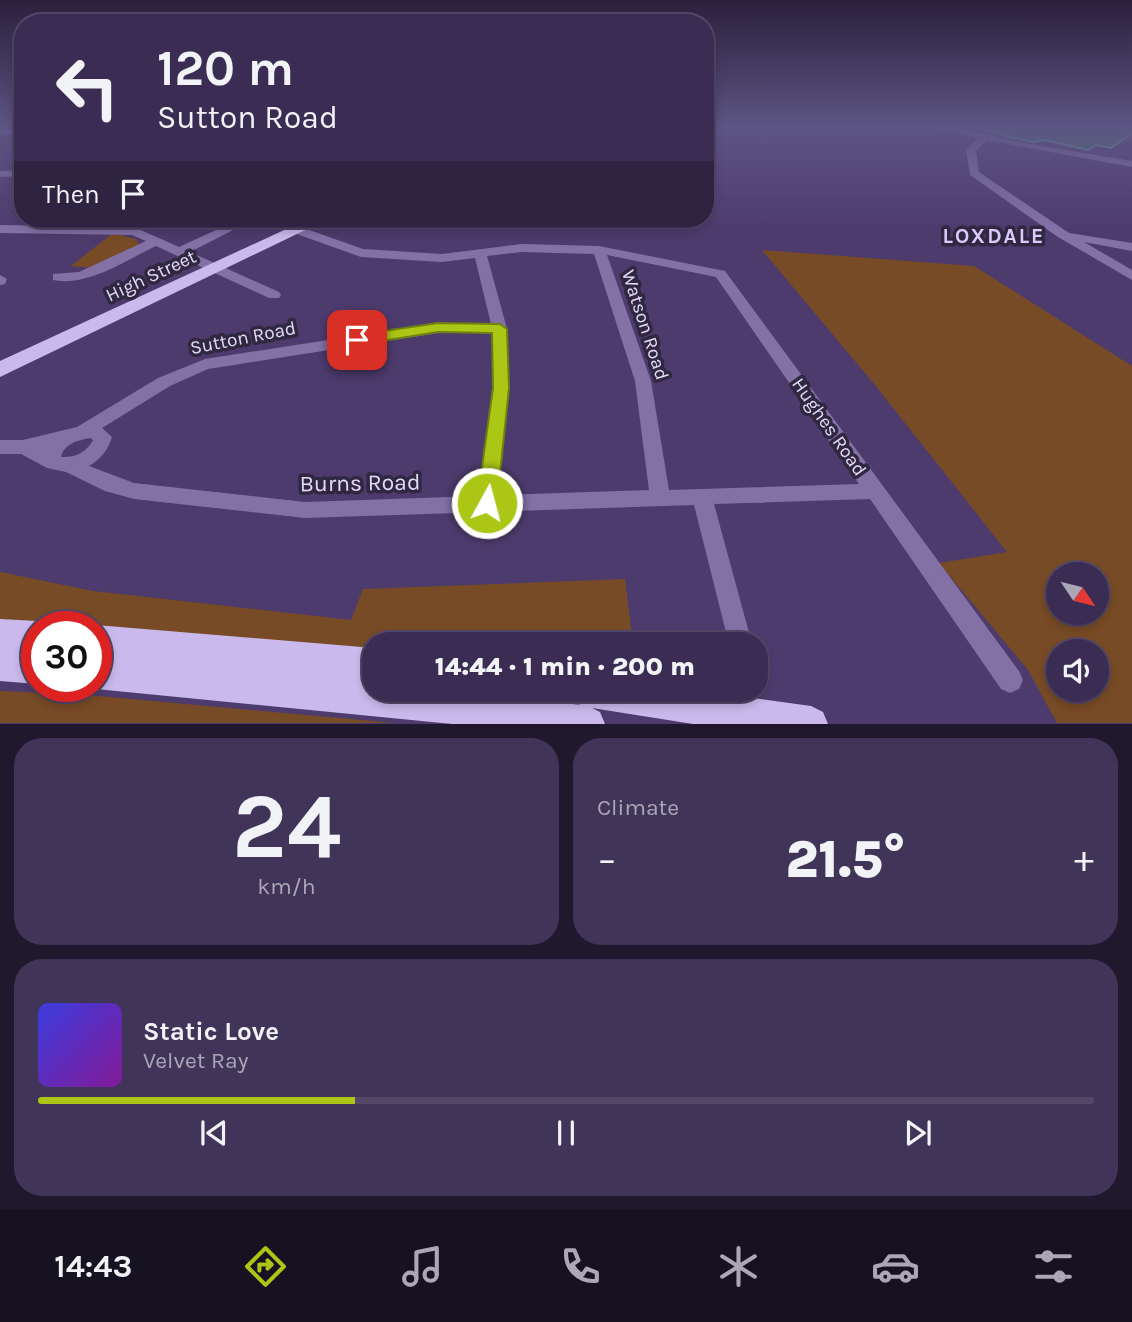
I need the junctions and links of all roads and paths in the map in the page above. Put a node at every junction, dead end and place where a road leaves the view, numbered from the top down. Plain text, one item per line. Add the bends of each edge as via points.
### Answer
1 (972, 161) edge
2 (1114, 161) edge
3 (1132, 164) edge
4 (230, 228) edge
5 (302, 228) edge
6 (0, 229) edge
7 (19, 229) joint
8 (298, 230) junction
9 (1062, 234) junction
10 (156, 241) junction
11 (1132, 247) edge
12 (598, 250) junction
13 (179, 252) junction
14 (480, 254) junction
15 (214, 270) junction
16 (1132, 276) edge
17 (58, 277) dead end
18 (274, 295) dead end
19 (500, 329) junction
20 (0, 370) edge
21 (129, 404) junction
22 (77, 434) junction
23 (101, 443) junction
24 (0, 447) edge
25 (23, 447) junction
26 (60, 462) junction
27 (102, 480) junction
28 (874, 491) junction
29 (660, 497) junction
30 (702, 497) junction
31 (487, 503) junction
32 (737, 632) edge
33 (0, 635) edge
34 (21, 636) edge
35 (112, 642) edge
36 (362, 663) edge
37 (0, 665) edge
38 (21, 667) edge
39 (112, 673) edge
40 (1010, 680) dead end
41 (667, 702) edge
42 (588, 723) edge
43 (811, 723) edge

1 - 9 street via 974,173
2 - 3 street
4 - 13 street
5 - 8 highway, High Street
6 - 7 street
7 - 10 street via 124,230
8 - 14 street, Hughes Road via 361,253 442,258
8 - 15 highway, High Street
9 - 11 street
9 - 16 street
10 - 13 street
10 - 17 street via 81,276
12 - 14 street, Hughes Road via 553,247
12 - 28 street, Hughes Road via 720,274
12 - 29 street, Watson Road via 643,381
13 - 15 street
14 - 19 street
15 - 18 street
15 - 20 highway, High Street
19 - 21 street, Sutton Road via 438,328 223,360 179,373
19 - 31 street via 501,388
21 - 22 street, Sutton Road
21 - 23 street, Sutton Road
22 - 23 street via 99,433
22 - 25 street
22 - 26 street via 55,448
23 - 26 street via 87,458
23 - 27 street
24 - 25 street
25 - 26 street, Burns Road
26 - 27 street, Burns Road
27 - 31 street, Burns Road via 134,491 305,510
28 - 30 street, Burns Road
28 - 40 street, Hughes Road
29 - 30 street, Burns Road
29 - 31 street, Burns Road
30 - 32 street
33 - 34 highway
35 - 36 highway
37 - 38 highway
39 - 42 highway via 404,700
41 - 43 highway

